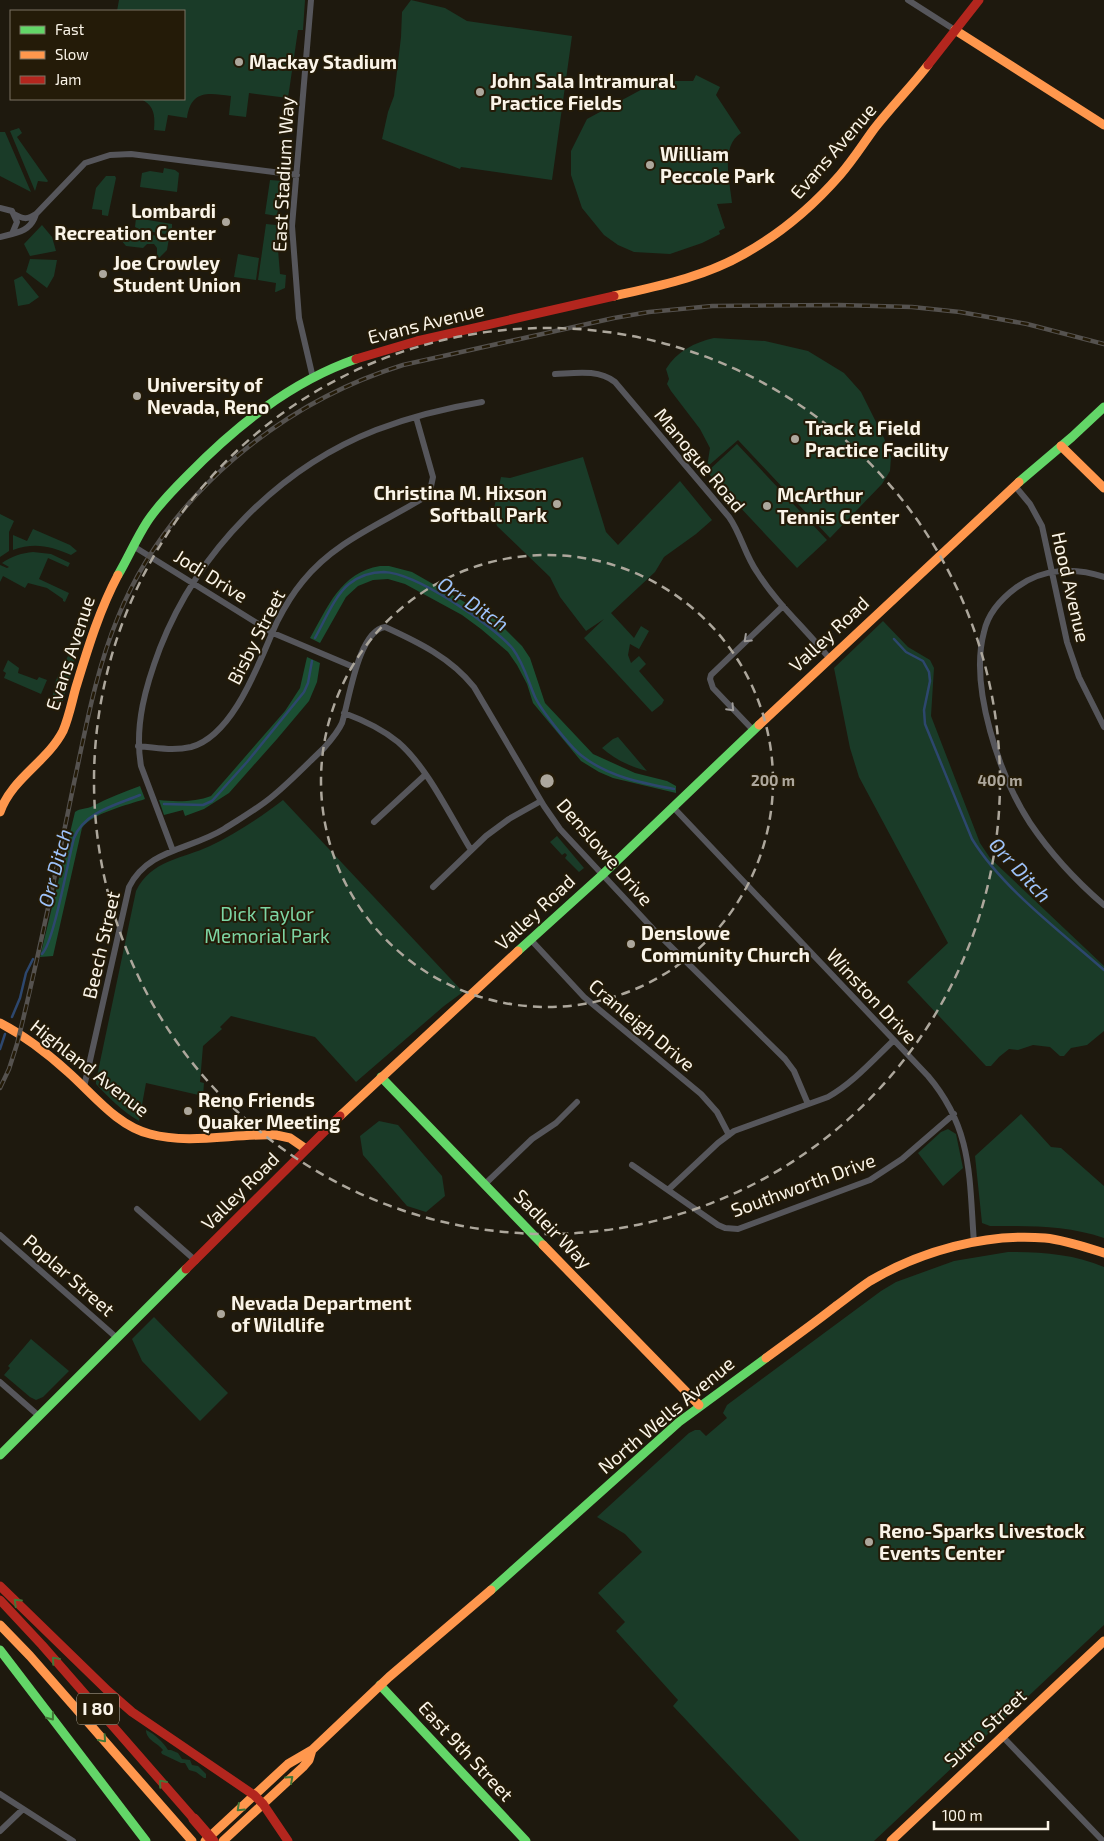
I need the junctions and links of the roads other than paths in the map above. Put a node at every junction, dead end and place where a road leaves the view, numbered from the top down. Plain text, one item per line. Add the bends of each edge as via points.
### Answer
1 (311, 0) edge
2 (908, 0) edge
3 (979, 0) edge
4 (955, 30) junction
5 (1104, 125) edge
6 (297, 175) junction
7 (0, 208) edge
8 (14, 214) junction
9 (36, 214) junction
10 (12, 234) junction
11 (0, 237) edge
12 (555, 374) dead end
13 (313, 378) junction
14 (482, 402) dead end
15 (1104, 407) edge
16 (416, 417) junction
17 (1061, 446) junction
18 (1015, 486) junction
19 (1104, 488) edge
20 (133, 546) junction
21 (1052, 572) junction
22 (1104, 578) edge
23 (193, 582) junction
24 (783, 606) junction
25 (380, 628) joint
26 (273, 633) junction
27 (829, 658) junction
28 (356, 668) junction
29 (344, 713) junction
30 (1104, 727) edge
31 (753, 730) junction
32 (138, 746) junction
33 (425, 775) junction
34 (541, 801) junction
35 (673, 807) junction
36 (0, 812) edge
37 (374, 822) dead end
38 (471, 850) junction
39 (173, 851) junction
40 (602, 875) junction
41 (433, 887) dead end
42 (1104, 905) edge
43 (530, 940) junction
44 (0, 1024) edge
45 (894, 1040) junction
46 (381, 1077) junction
47 (84, 1087) junction
48 (577, 1102) dead end
49 (808, 1104) junction
50 (954, 1114) junction
51 (729, 1134) junction
52 (306, 1149) junction
53 (632, 1165) dead end
54 (485, 1184) junction
55 (668, 1190) junction
56 (137, 1209) dead end
57 (0, 1235) edge
58 (974, 1243) junction
59 (1104, 1253) edge
60 (196, 1260) junction
61 (117, 1338) junction
62 (0, 1382) edge
63 (700, 1405) junction
64 (39, 1416) junction
65 (0, 1454) edge
66 (0, 1586) edge
67 (0, 1600) edge
68 (0, 1625) edge
69 (1104, 1641) edge
70 (0, 1650) edge
71 (380, 1685) junction
72 (1002, 1736) junction
73 (312, 1750) junction
74 (0, 1794) edge
75 (254, 1795) junction
76 (263, 1804) junction
77 (23, 1809) junction
78 (0, 1832) edge
79 (73, 1841) edge
80 (146, 1841) edge
81 (192, 1841) edge
82 (205, 1841) edge
83 (213, 1841) edge
84 (223, 1841) edge
85 (288, 1841) edge
86 (526, 1841) edge
87 (891, 1841) edge
88 (1103, 1841) edge

1 - 6 street, East Stadium Way
2 - 4 street
3 - 4 main road, Evans Avenue
4 - 5 main road
4 - 13 main road, Evans Avenue via 821,196 779,232 743,255 669,284 390,348
6 - 9 street via 131,154 110,155 85,163
6 - 13 street, East Stadium Way via 292,226 296,296
7 - 8 street
8 - 9 street via 29,219
8 - 10 street via 17,222
9 - 10 street via 27,229
10 - 11 street
12 - 24 street, Manogue Road via 595,373 615,382 729,517 757,573
13 - 20 main road, Evans Avenue via 266,406 214,450 160,504
14 - 16 street
15 - 17 main road, Valley Road
16 - 23 street via 360,437 304,468 244,518
16 - 26 street, Bisby Street via 433,477 430,491 332,553 304,579
17 - 18 main road, Valley Road
17 - 19 main road
18 - 21 street, Hood Avenue via 1042,526
18 - 27 main road, Valley Road
20 - 23 street, Jodi Drive
20 - 36 main road, Evans Avenue via 95,625 60,736 7,794
21 - 22 street via 1073,570
21 - 30 street, Hood Avenue via 1071,654
21 - 42 street via 1014,589 989,619 981,643 983,695 996,750 1030,822 1067,870
23 - 26 street, Jodi Drive
23 - 32 street via 152,668 140,715
24 - 27 street, Manogue Road
24 -> 31 street via 710,675 713,688
25 - 28 street, Beech Street via 370,638
25 - 34 street, Denslowe Drive via 385,627 426,647 466,676
26 - 28 street, Jodi Drive
26 - 32 street, Bisby Street via 244,694 213,735 203,742 180,749
27 - 31 main road, Valley Road
28 - 29 street, Beech Street
29 - 33 street via 396,741
29 - 39 street, Beech Street via 332,739 272,797 212,836
31 - 35 main road, Valley Road
32 - 39 street via 146,782
33 - 37 street
33 - 38 street
34 - 38 street via 498,827
34 - 40 street, Denslowe Drive via 560,829
35 - 40 main road, Valley Road
35 - 45 street, Winston Drive
38 - 41 street
39 - 47 street, Beech Street via 140,869 129,887
40 - 43 main road, Valley Road
40 - 49 street, Denslowe Drive via 785,1059 794,1071
43 - 46 main road, Valley Road
43 - 51 street, Cranleigh Drive via 584,997 706,1099
44 - 47 main road, Highland Avenue via 36,1043
45 - 49 street via 845,1086
45 - 50 street, Winston Drive via 936,1086
46 - 52 main road, Valley Road
46 - 54 main road, Sadleir Way
47 - 52 main road, Highland Avenue via 125,1122 148,1134 181,1138 275,1135 290,1138
48 - 54 street
49 - 51 street
50 - 55 street, Southworth Drive via 902,1160 870,1180 738,1229 718,1225
50 - 58 street, Winston Drive via 966,1150
51 - 55 street
52 - 60 main road, Valley Road
53 - 55 street, Southworth Drive
54 - 63 main road, Sadleir Way
56 - 60 street
57 - 61 street, Poplar Street
58 - 59 main road, North Wells Avenue via 1044,1239
58 - 63 main road, North Wells Avenue via 926,1254 869,1282
60 - 61 main road, Valley Road
61 - 64 main road, Valley Road
62 - 64 street
63 - 71 main road, North Wells Avenue
64 - 65 main road, Valley Road
75 -> 66 main road via 132,1712
83 -> 67 main road, I 80, bridge
68 -> 81 main road, I 80
69 - 72 main road, Sutro Street
70 -> 80 main road
71 - 73 main road, North Wells Avenue
71 - 86 main road, East 9th Street
72 - 87 main road, Sutro Street
72 - 88 street
73 - 75 main road, North Wells Avenue via 296,1758
76 -> 73 main road, North Wells Avenue via 303,1767
74 - 77 street
75 - 76 main road
75 -> 82 main road, North Wells Avenue
76 - 84 main road, North Wells Avenue
76 - 85 main road
77 - 78 street
77 - 79 street

